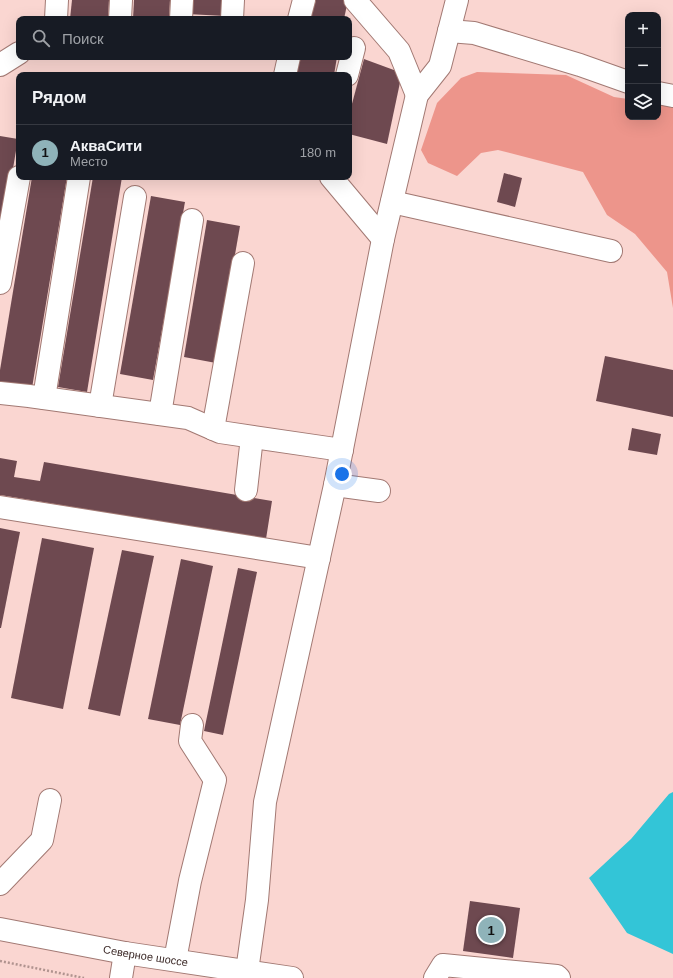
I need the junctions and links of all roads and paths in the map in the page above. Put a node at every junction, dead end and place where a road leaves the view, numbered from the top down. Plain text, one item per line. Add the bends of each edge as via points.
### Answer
1 (58, 0) edge
2 (121, 0) edge
3 (182, 0) edge
4 (233, 0) edge
5 (304, 0) edge
6 (355, 0) edge
7 (457, 0) edge
8 (56, 16) edge
9 (120, 16) edge
10 (181, 16) edge
11 (232, 16) edge
12 (300, 16) edge
13 (449, 31) junction
14 (354, 48) dead end
15 (16, 55) edge
16 (352, 57) edge
17 (288, 60) edge
18 (351, 60) edge
19 (0, 64) edge
20 (286, 72) edge
21 (349, 72) edge
22 (625, 81) edge
23 (661, 94) edge
24 (417, 95) junction
25 (673, 96) edge
26 (18, 180) edge
27 (79, 180) edge
28 (334, 180) edge
29 (134, 197) dead end
30 (392, 202) junction
31 (192, 220) dead end
32 (383, 239) junction
33 (611, 251) dead end
34 (243, 263) dead end
35 (0, 283) edge
36 (0, 393) edge
37 (44, 398) junction
38 (100, 406) junction
39 (160, 414) junction
40 (213, 429) junction
41 (252, 437) junction
42 (342, 450) junction
43 (336, 484) junction
44 (246, 490) dead end
45 (380, 491) dead end
46 (0, 507) edge
47 (319, 558) junction
48 (192, 725) dead end
49 (50, 800) dead end
50 (0, 884) edge
51 (0, 929) edge
52 (125, 952) junction
53 (175, 960) junction
54 (0, 961) edge
55 (247, 971) junction
56 (84, 978) edge
57 (121, 978) edge
58 (292, 978) edge
59 (435, 978) edge
60 (559, 978) edge

1 - 8 street
2 - 9 street
3 - 10 street
4 - 11 street
5 - 12 street
6 - 24 street via 399,51
7 - 13 street
13 - 22 street via 474,33 580,64
13 - 24 street via 440,66
14 - 16 street
15 - 19 street
17 - 20 street
18 - 21 street
23 - 25 street
24 - 30 street
26 - 35 street
27 - 37 street
28 - 32 street
29 - 38 street
30 - 32 street
30 - 33 street
31 - 39 street
32 - 42 street
34 - 40 street
36 - 37 street
37 - 38 street
38 - 39 street
39 - 40 street via 188,418
40 - 41 street
41 - 42 street
41 - 44 street
42 - 43 street
43 - 45 street
43 - 47 street
46 - 47 street
47 - 55 street via 265,802 258,900
48 - 53 street via 190,741 215,780 190,881
49 - 50 street via 42,840
51 - 52 street, Северное шоссе
52 - 53 street, Северное шоссе
52 - 57 street
53 - 55 street, Северное шоссе
54 - 56 path
55 - 58 street, Северное шоссе
59 - 60 street via 443,965

